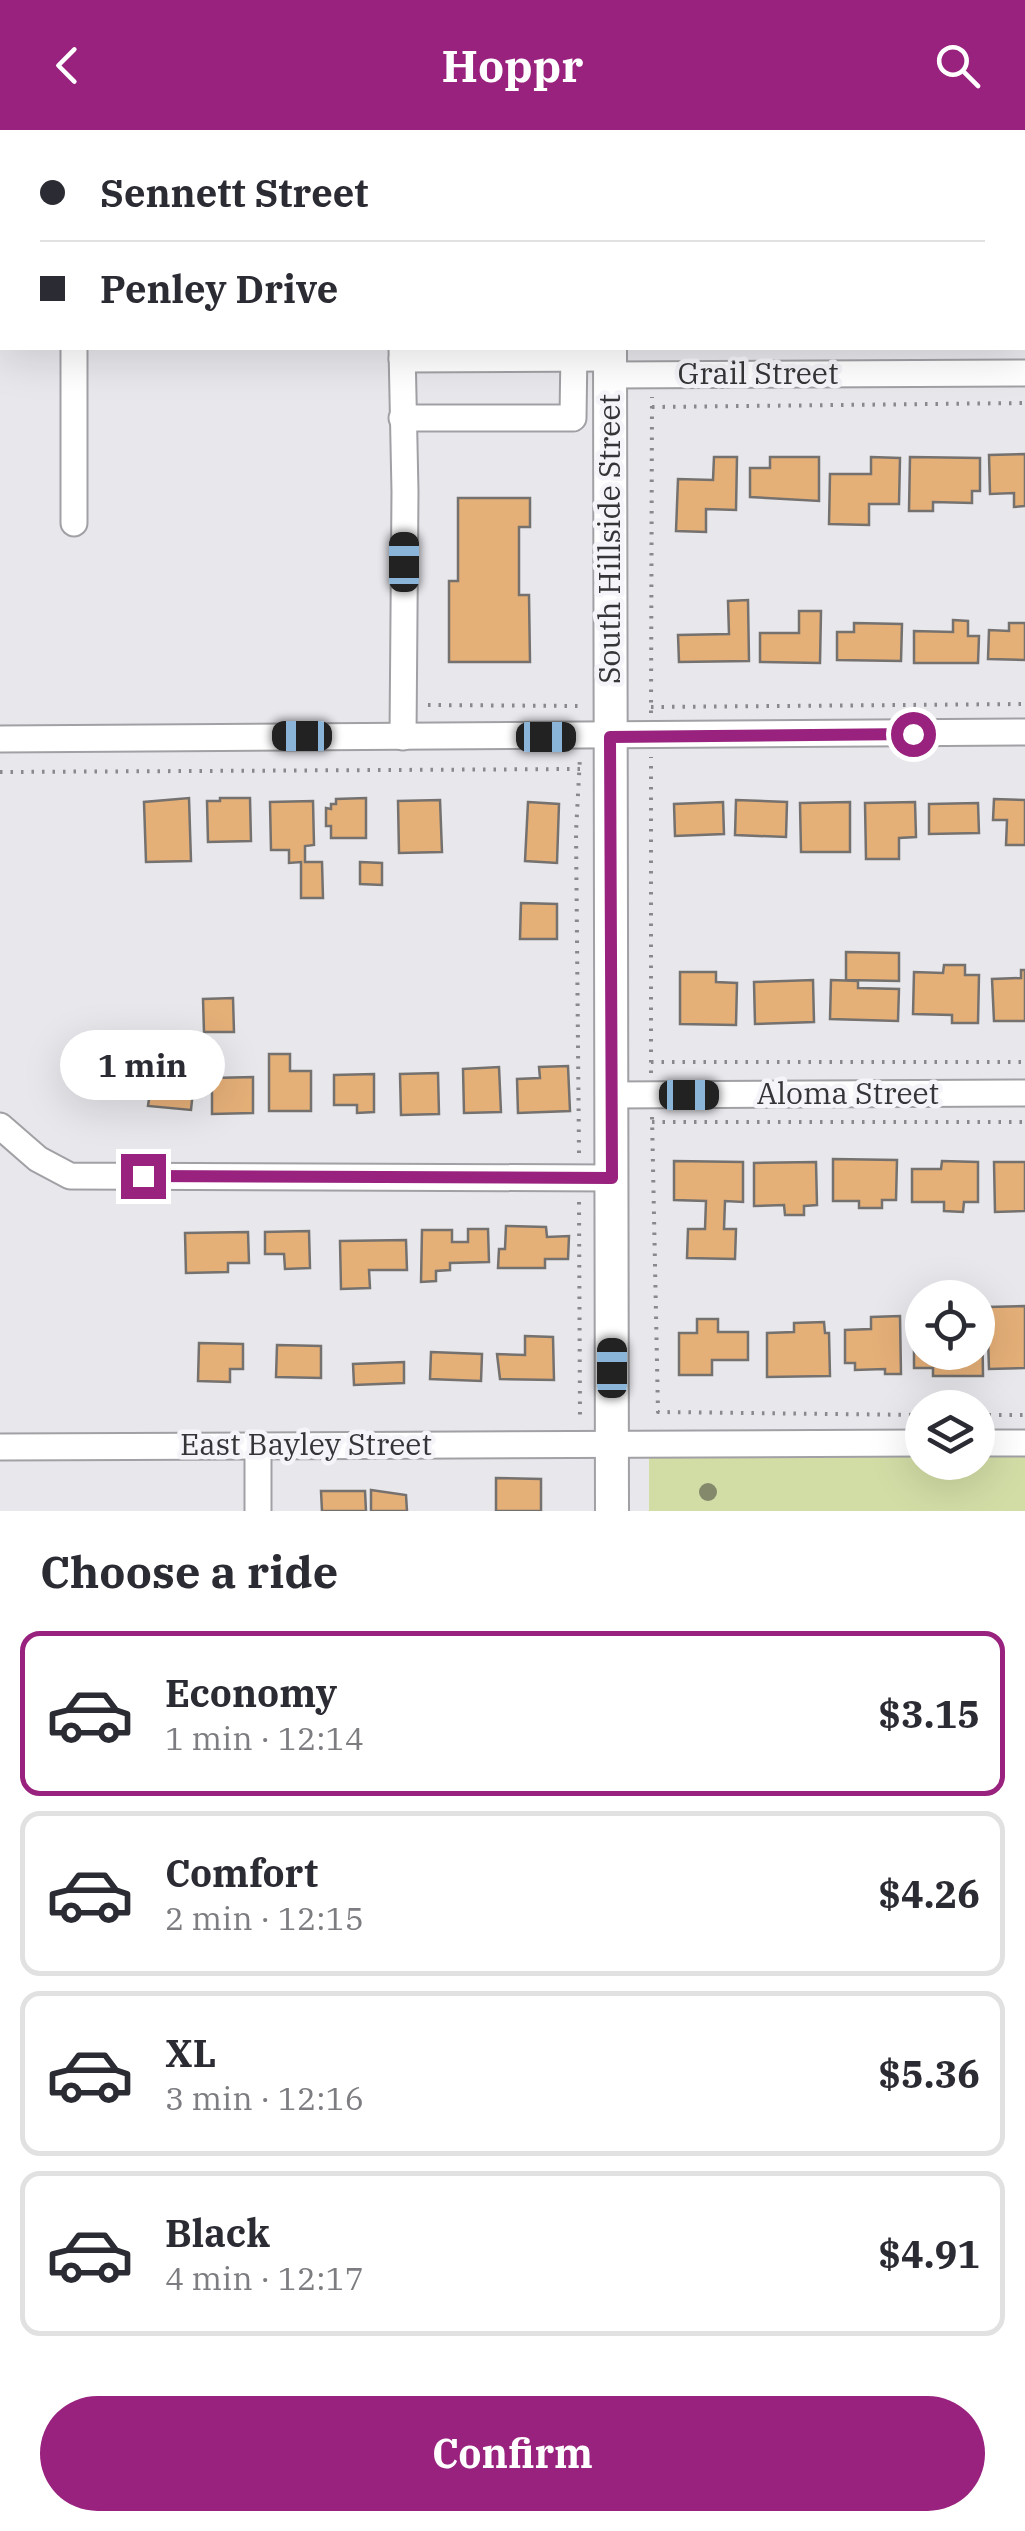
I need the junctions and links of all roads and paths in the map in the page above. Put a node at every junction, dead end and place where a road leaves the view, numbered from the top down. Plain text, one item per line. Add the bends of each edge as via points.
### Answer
1 (74, 350) edge
2 (402, 353) edge
3 (574, 353) edge
4 (610, 360) edge
5 (1025, 372) edge
6 (652, 375) junction
7 (1025, 403) edge
8 (652, 407) junction
9 (402, 418) junction
10 (74, 523) dead end
11 (583, 698) dead end
12 (1025, 704) edge
13 (428, 706) dead end
14 (583, 706) junction
15 (651, 706) junction
16 (1025, 732) edge
17 (403, 736) junction
18 (651, 736) junction
19 (596, 737) junction
20 (0, 739) edge
21 (580, 769) junction
22 (0, 772) edge
23 (651, 1062) junction
24 (1025, 1062) edge
25 (1025, 1093) edge
26 (611, 1095) junction
27 (651, 1095) junction
28 (652, 1122) junction
29 (1025, 1122) edge
30 (0, 1126) edge
31 (595, 1178) junction
32 (905, 1414) edge
33 (995, 1415) edge
34 (1025, 1415) edge
35 (580, 1420) dead end
36 (612, 1443) junction
37 (905, 1443) edge
38 (995, 1443) edge
39 (1025, 1443) edge
40 (258, 1445) junction
41 (0, 1446) edge
42 (258, 1511) edge
43 (612, 1511) edge

1 - 10 street
2 - 3 street, Grail Street
2 - 9 street
3 - 4 street, Grail Street
3 - 9 street via 573,418
4 - 6 street, Grail Street
4 - 19 main road, South Hillside Street
5 - 6 street, Grail Street
6 - 8 path
7 - 8 path
8 - 15 path
9 - 17 street
11 - 14 path
12 - 15 path
13 - 14 path
14 - 19 path
15 - 18 path
16 - 18 street
17 - 19 street
17 - 20 street
18 - 19 street
18 - 23 path
19 - 21 path
19 - 26 main road, South Hillside Street
21 - 22 path
21 - 31 path via 576,832
23 - 24 path
23 - 27 path
25 - 27 street, Aloma Street
26 - 27 street, Aloma Street
26 - 31 main road, South Hillside Street
27 - 28 path
28 - 29 path
28 - 32 path via 658,1412
30 - 31 street via 70,1176
31 - 35 path
31 - 36 main road, South Hillside Street
33 - 34 path
36 - 37 street, East Bayley Street
36 - 40 street, East Bayley Street
36 - 43 main road, South Hillside Street
38 - 39 street
40 - 41 street, East Bayley Street
40 - 42 street

